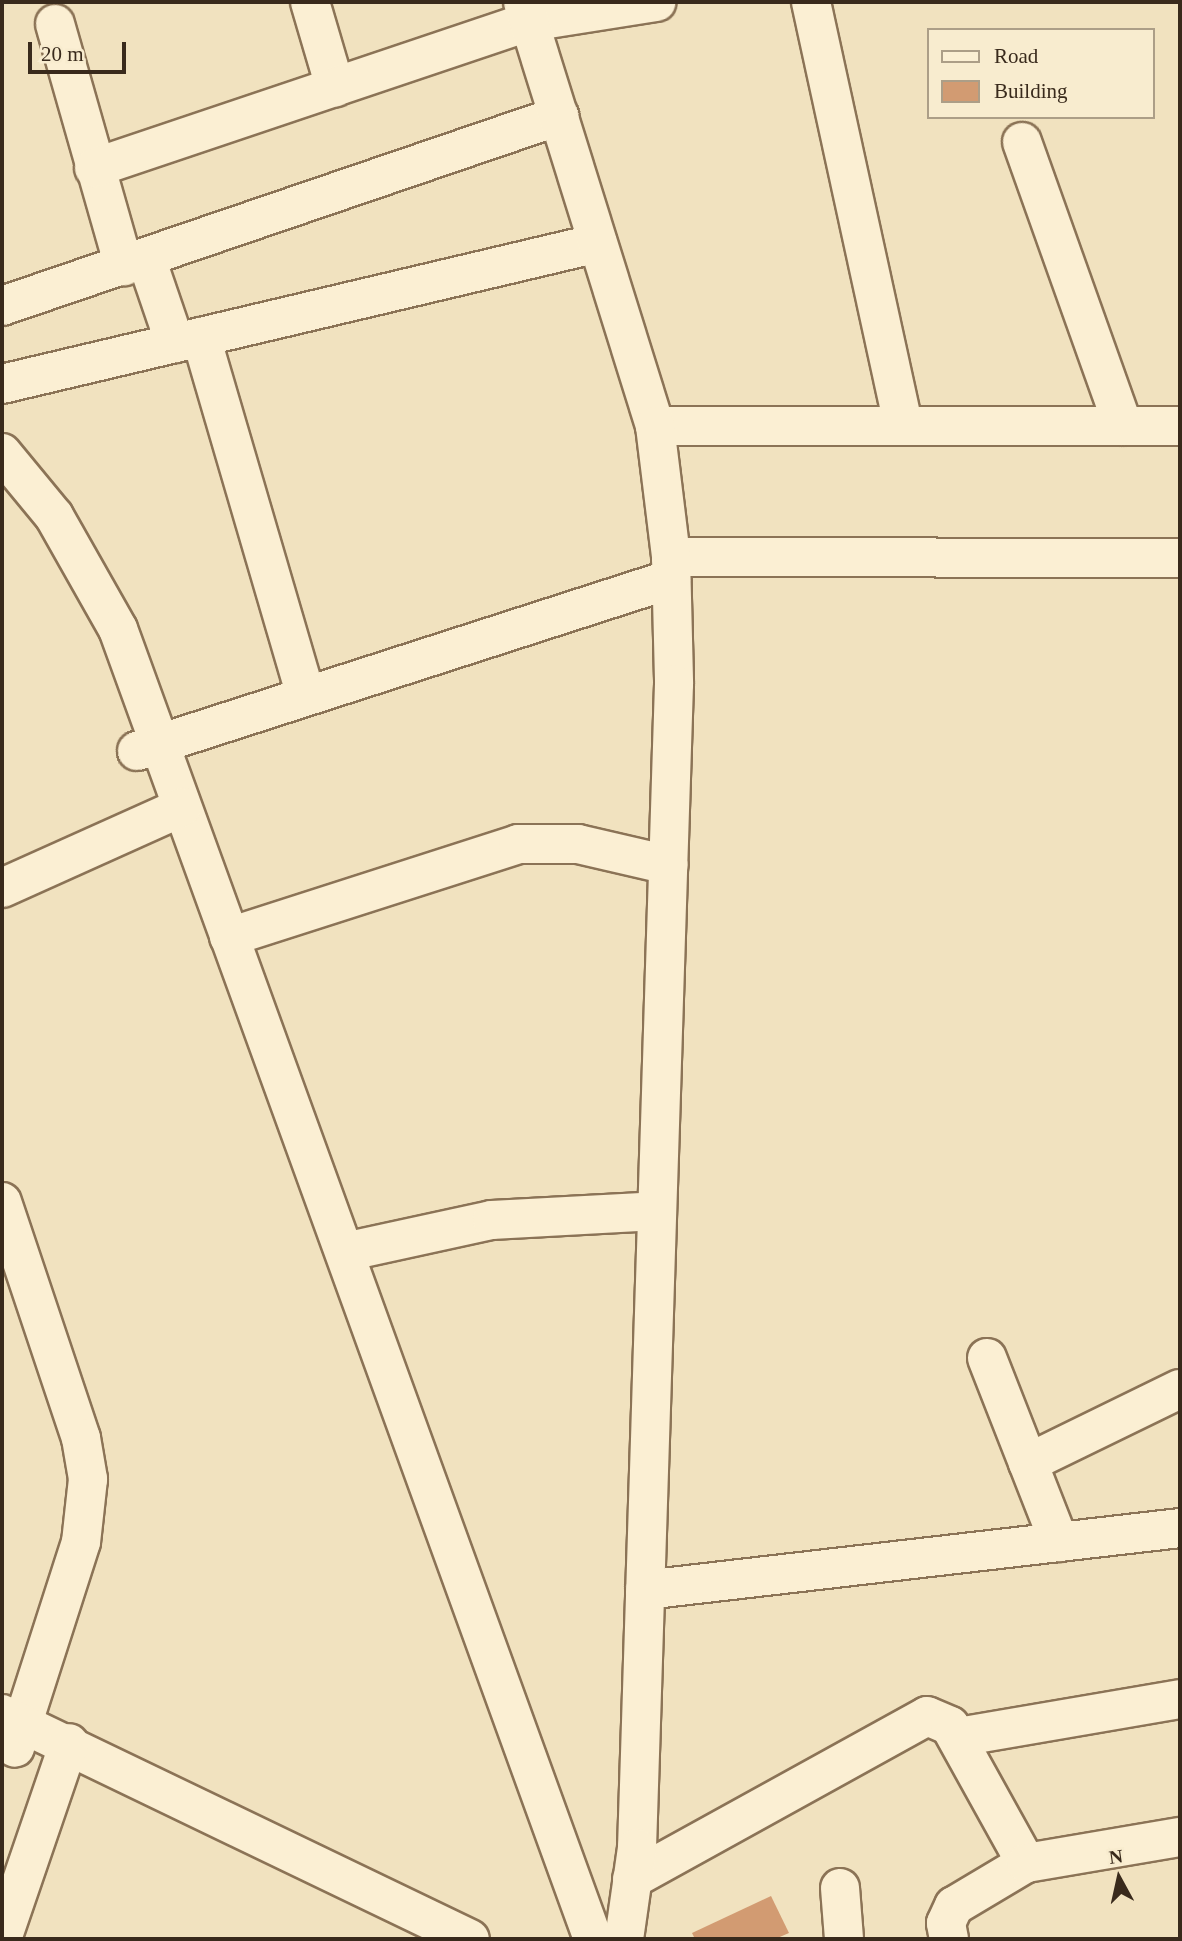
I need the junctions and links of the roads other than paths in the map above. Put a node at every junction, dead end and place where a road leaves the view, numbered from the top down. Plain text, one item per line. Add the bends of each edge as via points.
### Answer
1 (310, 2) edge
2 (656, 2) edge
3 (811, 2) edge
4 (526, 12) edge
5 (55, 24) dead end
6 (335, 87) junction
7 (559, 116) junction
8 (1022, 142) dead end
9 (94, 168) junction
10 (598, 243) junction
11 (135, 262) junction
12 (2, 306) edge
13 (188, 340) junction
14 (2, 384) edge
15 (903, 425) junction
16 (655, 426) junction
17 (1123, 426) junction
18 (1180, 426) edge
19 (2, 453) edge
20 (2, 491) edge
21 (1180, 558) edge
22 (671, 568) junction
23 (305, 692) junction
24 (147, 746) junction
25 (172, 812) junction
26 (669, 865) junction
27 (2, 888) edge
28 (229, 937) junction
29 (2, 1202) edge
30 (656, 1211) junction
31 (345, 1252) junction
32 (19, 1299) edge
33 (987, 1358) dead end
34 (1180, 1389) edge
35 (1028, 1463) junction
36 (1180, 1528) edge
37 (1059, 1542) junction
38 (645, 1590) junction
39 (1180, 1699) edge
40 (12, 1732) edge
41 (958, 1737) junction
42 (64, 1756) junction
43 (1180, 1837) edge
44 (1026, 1863) junction
45 (632, 1879) junction
46 (840, 1888) dead end
47 (2, 1939) edge
48 (421, 1939) edge
49 (470, 1939) edge
50 (564, 1939) edge
51 (593, 1939) edge
52 (624, 1939) edge
53 (844, 1939) edge
54 (949, 1939) edge

1 - 6 street
2 - 4 street
3 - 15 street
4 - 6 street
4 - 7 street
5 - 9 street
6 - 9 street
7 - 10 street
7 - 11 street
8 - 17 street
9 - 11 street
10 - 13 street
10 - 16 street
11 - 12 street
11 - 13 street
13 - 14 street
13 - 23 street
15 - 16 street
15 - 17 street
16 - 22 street
17 - 18 street
19 - 24 street via 91,575
20 - 24 street via 81,604
21 - 22 street
22 - 23 street
22 - 26 street
23 - 24 street
24 - 25 street
25 - 27 street
25 - 28 street
25 - 50 street
26 - 28 street via 578,844 518,845
26 - 30 street
28 - 31 street
29 - 32 street
30 - 31 street via 492,1220
30 - 38 street
31 - 51 street
32 - 40 street via 81,1438 88,1509
33 - 35 street
34 - 35 street
35 - 37 street
36 - 37 street
37 - 38 street
38 - 45 street
39 - 41 street
40 - 42 street
41 - 44 street
41 - 45 street via 939,1717 909,1724
42 - 47 street
42 - 48 street
42 - 49 street
43 - 44 street
44 - 54 street via 954,1906 946,1923
45 - 52 street
46 - 53 street

